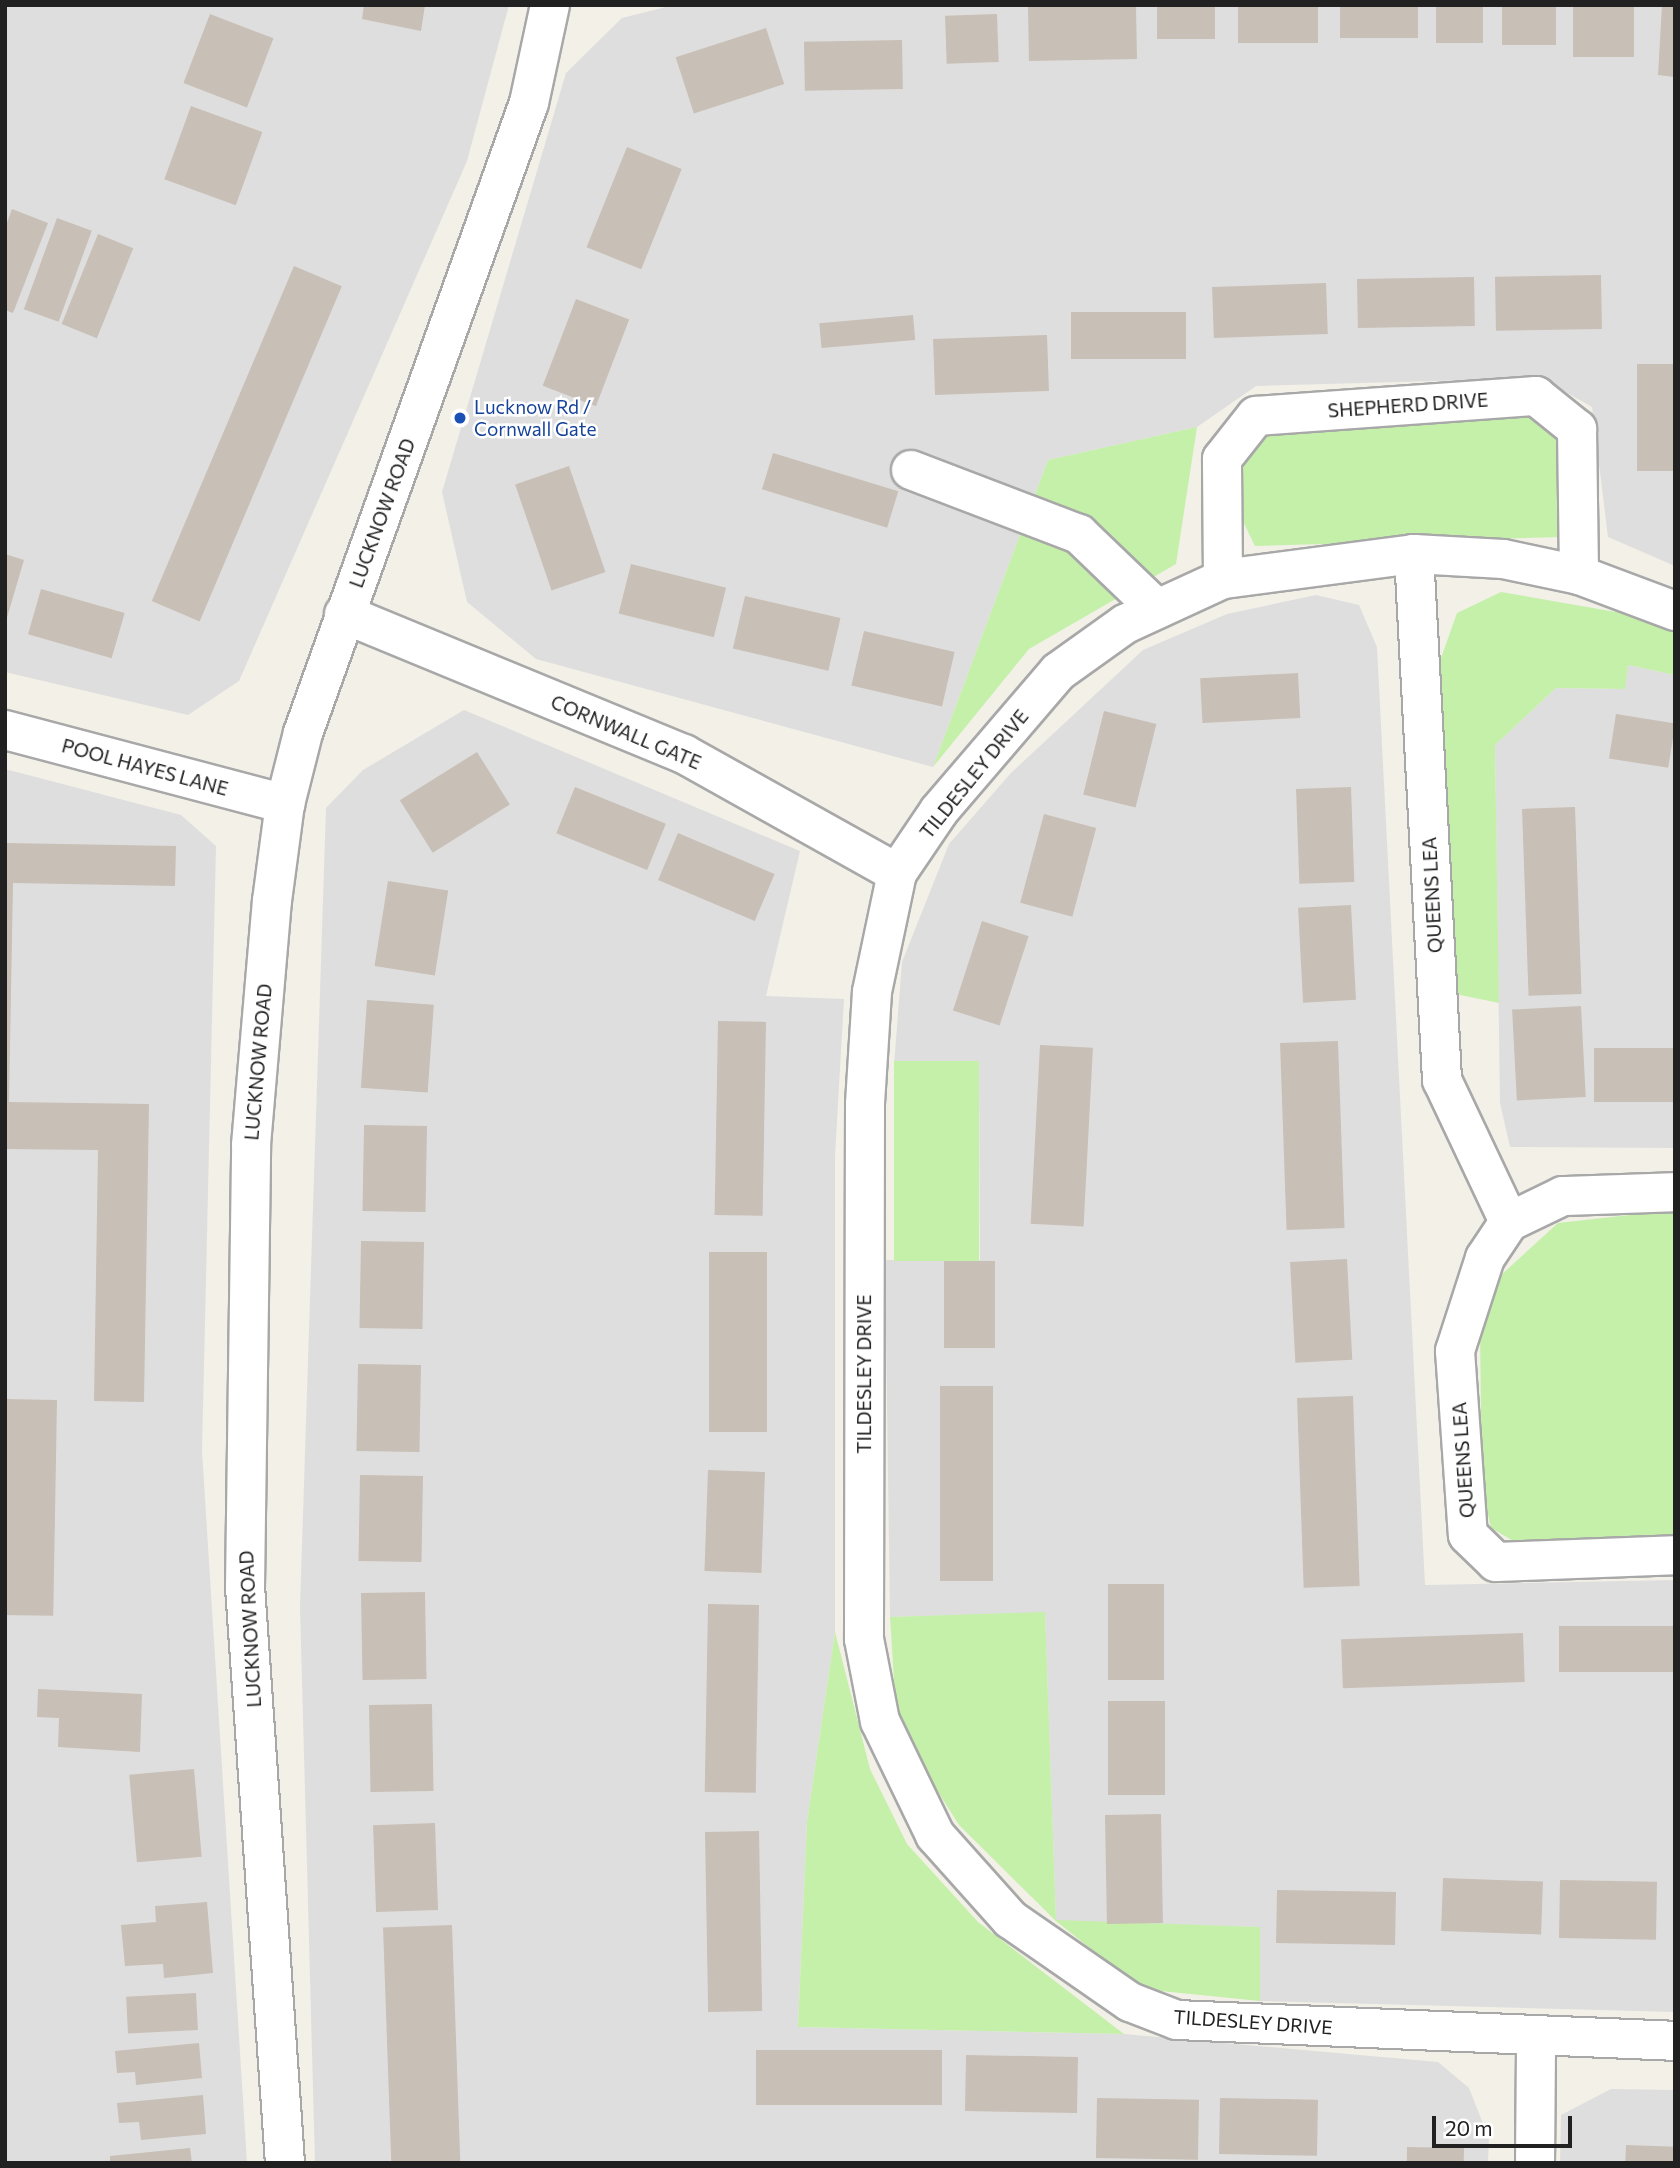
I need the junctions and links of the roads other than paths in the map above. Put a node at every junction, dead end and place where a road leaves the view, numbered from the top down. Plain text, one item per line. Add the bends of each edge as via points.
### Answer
1 (550, 5) edge
2 (911, 470) dead end
3 (1414, 554) junction
4 (1579, 575) junction
5 (1223, 579) junction
6 (1157, 609) junction
7 (1675, 611) edge
8 (344, 614) junction
9 (5, 730) edge
10 (285, 804) junction
11 (897, 873) junction
12 (1675, 1192) edge
13 (1509, 1222) junction
14 (1675, 1555) edge
15 (1536, 2039) junction
16 (1675, 2041) edge
17 (285, 2163) edge
18 (1535, 2163) edge

1 - 8 street, LUCKNOW ROAD via 529,103
2 - 6 street via 1079,534
3 - 4 street via 1503,559
3 - 5 street, TILDESLEY DRIVE
3 - 13 street, QUEENS LEA via 1442,1080
4 - 5 street, SHEPHERD DRIVE via 1577,429 1536,396 1256,416 1222,459
4 - 7 street
5 - 6 street, TILDESLEY DRIVE
6 - 11 street, TILDESLEY DRIVE via 1058,672 939,811
8 - 10 street, LUCKNOW ROAD
8 - 11 street, CORNWALL GATE via 684,754
9 - 10 street, POOL HAYES LANE
10 - 17 street, LUCKNOW ROAD via 251,1145 245,1587
11 - 15 street, TILDESLEY DRIVE via 872,992 865,1104 864,1639 880,1721 905,1782 969,1881 1010,1919 1130,2003 1177,2020
12 - 13 street via 1563,1196
13 - 14 street, QUEENS LEA via 1485,1258 1455,1351 1468,1535 1496,1562
15 - 16 street
15 - 18 street

